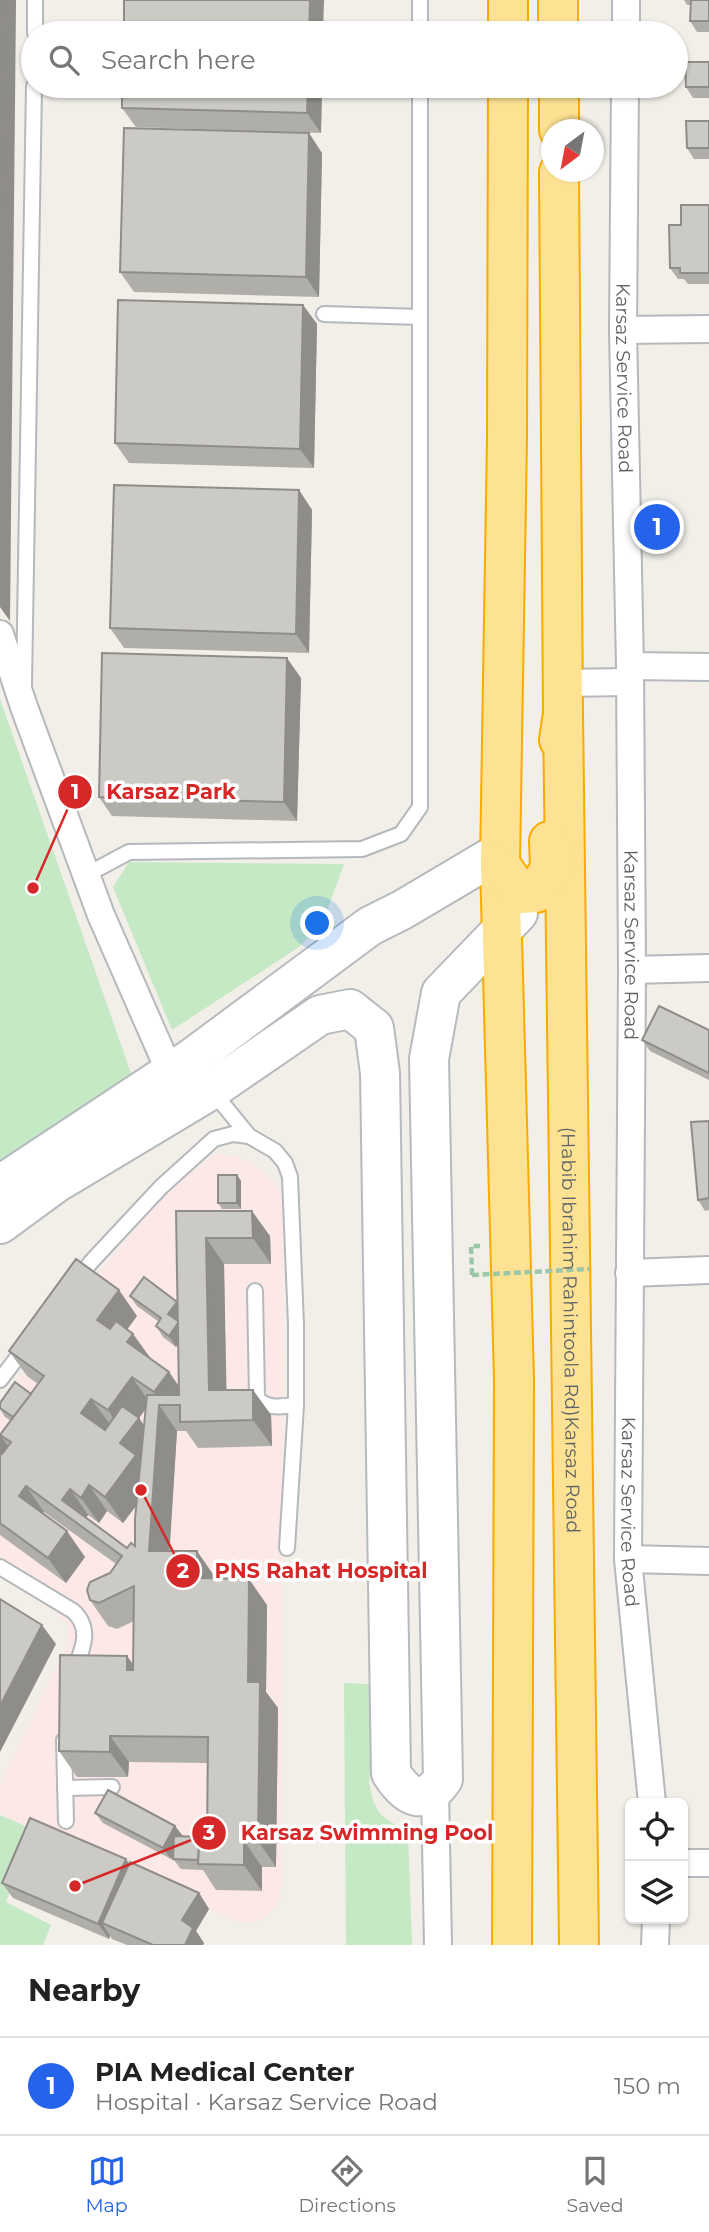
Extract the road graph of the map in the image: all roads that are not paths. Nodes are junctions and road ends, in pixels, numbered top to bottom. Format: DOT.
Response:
graph roads {
  1 [pos="35,0"];
  2 [pos="420,0"];
  3 [pos="508,0"];
  4 [pos="558,0"];
  5 [pos="626,0"];
  6 [pos="35,21"];
  7 [pos="420,21"];
  8 [pos="508,21"];
  9 [pos="558,21"];
  10 [pos="626,21"];
  11 [pos="34,98"];
  12 [pos="420,98"];
  13 [pos="508,98"];
  14 [pos="558,98"];
  15 [pos="625,98"];
  16 [pos="559,119"];
  17 [pos="559,182"];
  18 [pos="324,314"];
  19 [pos="420,317"];
  20 [pos="709,329"];
  21 [pos="623,330"];
  22 [pos="0,634"];
  23 [pos="709,667"];
  24 [pos="629,674"];
  25 [pos="562,698"];
  26 [pos="24,707"];
  27 [pos="500,858"];
  28 [pos="86,875"];
  29 [pos="536,893"];
  30 [pos="502,931"];
  31 [pos="709,968"];
  32 [pos="632,970"];
  33 [pos="195,1078"];
  34 [pos="249,1136"];
  35 [pos="0,1185"];
  36 [pos="0,1224"];
  37 [pos="709,1270"];
  38 [pos="629,1273"];
  39 [pos="255,1291"];
  40 [pos="66,1294"];
  41 [pos="33,1337"];
  42 [pos="0,1380"];
  43 [pos="296,1405"];
  44 [pos="288,1548"];
  45 [pos="628,1559"];
  46 [pos="709,1561"];
  47 [pos="0,1567"];
  48 [pos="69,1683"];
  49 [pos="64,1727"];
  50 [pos="112,1787"];
  51 [pos="65,1788"];
  52 [pos="435,1791"];
  53 [pos="652,1798"];
  54 [pos="66,1821"];
  55 [pos="709,1863"];
  56 [pos="688,1864"];
  57 [pos="656,1924"];
  58 [pos="438,1945"];
  59 [pos="512,1945"];
  60 [pos="579,1945"];
  61 [pos="655,1945"];
  1 -- 6 [label="lane"];
  2 -- 7 [label="lane"];
  3 -- 8 [label="highway"];
  4 -- 9 [label="highway"];
  5 -- 10 [label="street"];
  11 -- 26 [label="lane"];
  12 -- 19 [label="lane"];
  13 -- 27 [label="highway"];
  14 -- 16 [label="highway"];
  15 -- 21 [label="street, Karsaz Service Road"];
  17 -- 25 [label="highway"];
  18 -- 19 [label="lane"];
  19 -- 28 [label="lane"];
  20 -- 21 [label="street"];
  21 -- 24 [label="street, Karsaz Service Road"];
  22 -- 26 [label="street"];
  23 -- 24 [label="street"];
  24 -- 25 [label="street"];
  24 -- 32 [label="street, Karsaz Service Road"];
  25 -- 29 [label="highway"];
  25 -- 60 [label="highway, (Habib Ibrahim Rahintoola Rd)Karsaz Road"];
  26 -- 28 [label="street"];
  27 -- 29 [label="highway"];
  27 -- 30 [label="highway"];
  27 -- 33 [label="street"];
  28 -- 33 [label="street"];
  29 -- 30 [label="street"];
  30 -- 52 [label="street"];
  30 -- 59 [label="highway"];
  31 -- 32 [label="street"];
  32 -- 38 [label="street, Karsaz Service Road"];
  33 -- 34 [label="lane"];
  33 -- 35 [label="street"];
  33 -- 36 [label="street"];
  33 -- 52 [label="street"];
  34 -- 40 [label="lane"];
  34 -- 43 [label="lane"];
  37 -- 38 [label="street"];
  38 -- 45 [label="street, Karsaz Service Road"];
  39 -- 43 [label="lane"];
  41 -- 42 [label="lane"];
  43 -- 44 [label="lane"];
  45 -- 46 [label="street"];
  45 -- 53 [label="street, Karsaz Service Road"];
  47 -- 48 [label="lane"];
  49 -- 51 [label="lane"];
  50 -- 51 [label="lane"];
  51 -- 54 [label="lane"];
  52 -- 58 [label="street"];
  55 -- 56 [label="street"];
  57 -- 61 [label="street"];
}
